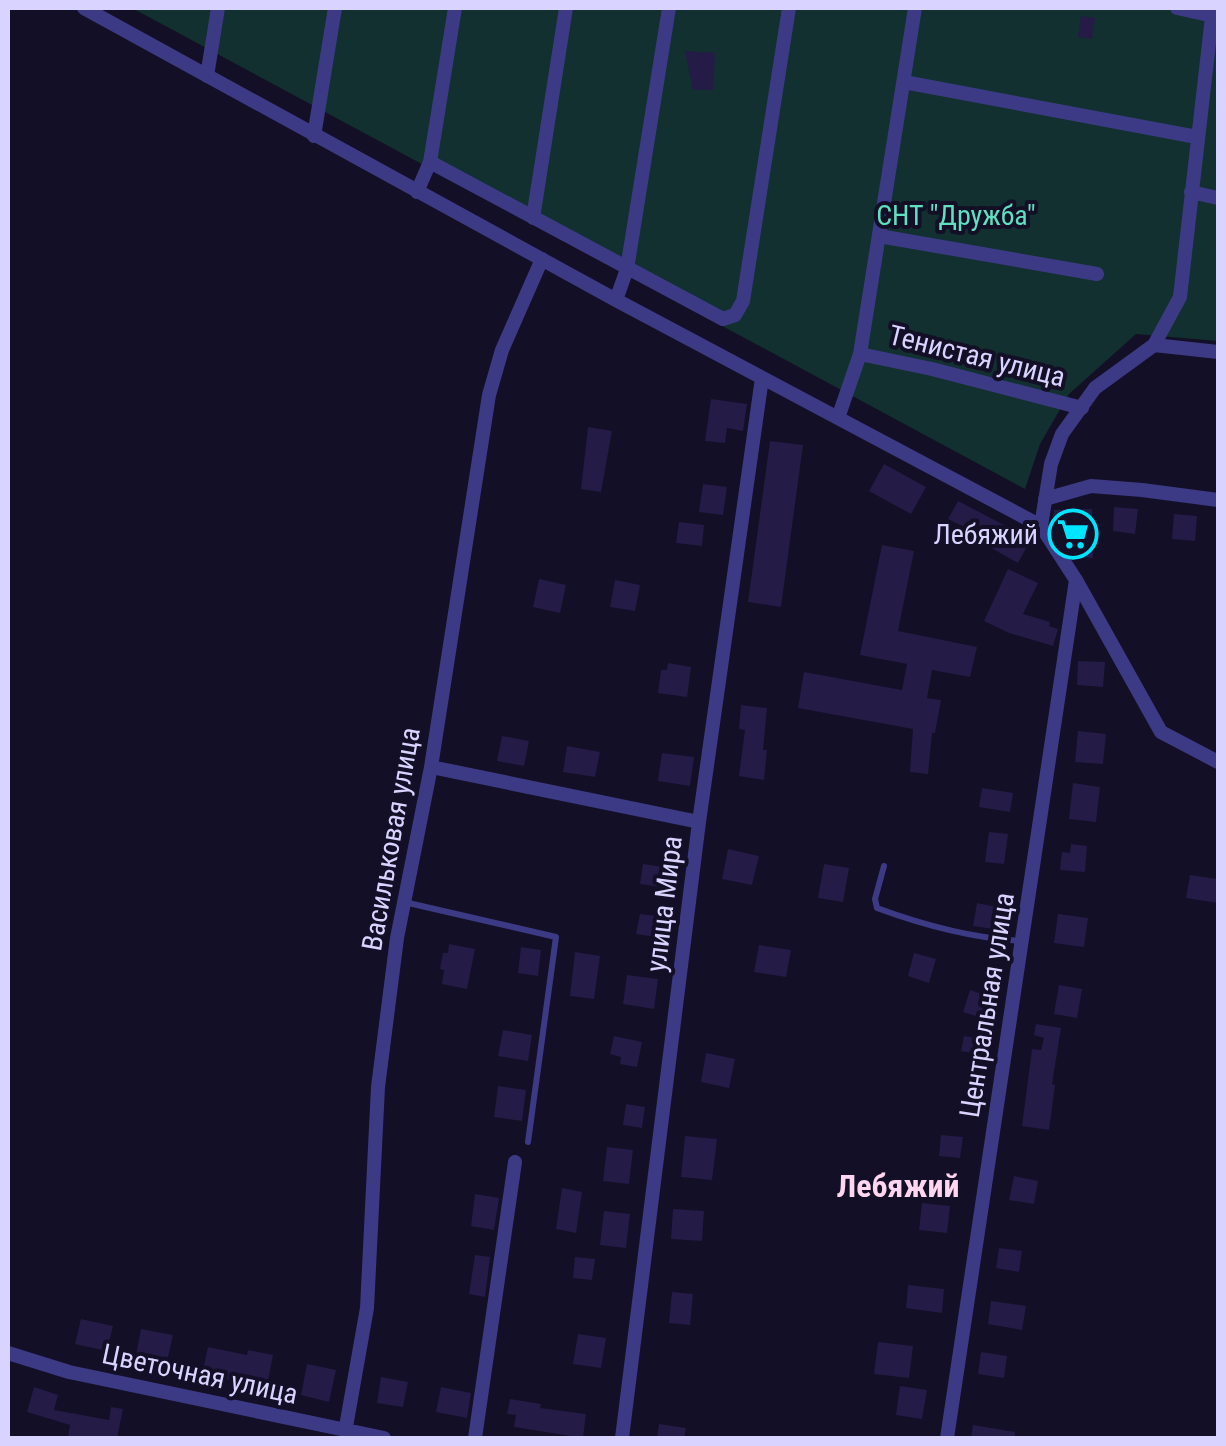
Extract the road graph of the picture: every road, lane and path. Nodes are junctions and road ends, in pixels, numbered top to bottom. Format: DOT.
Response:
graph roads {
  1 [pos="84,8"];
  2 [pos="218,8"];
  3 [pos="334,8"];
  4 [pos="455,8"];
  5 [pos="566,8"];
  6 [pos="669,8"];
  7 [pos="789,8"];
  8 [pos="915,8"];
  9 [pos="1177,8"];
  10 [pos="1214,13"];
  11 [pos="207,76"];
  12 [pos="904,82"];
  13 [pos="1211,86"];
  14 [pos="314,136"];
  15 [pos="1196,137"];
  16 [pos="430,162"];
  17 [pos="417,192"];
  18 [pos="1191,192"];
  19 [pos="1218,198"];
  20 [pos="533,218"];
  21 [pos="879,236"];
  22 [pos="542,259"];
  23 [pos="627,269"];
  24 [pos="1096,274"];
  25 [pos="616,300"];
  26 [pos="1154,345"];
  27 [pos="1218,352"];
  28 [pos="860,354"];
  29 [pos="762,378"];
  30 [pos="1082,408"];
  31 [pos="838,418"];
  32 [pos="1045,499"];
  33 [pos="1218,500"];
  34 [pos="1041,526"];
  35 [pos="1076,580"];
  36 [pos="1218,762"];
  37 [pos="432,767"];
  38 [pos="700,822"];
  39 [pos="884,866"];
  40 [pos="404,902"];
  41 [pos="1022,941"];
  42 [pos="528,1142"];
  43 [pos="515,1162"];
  44 [pos="8,1353"];
  45 [pos="345,1434"];
  46 [pos="384,1438"];
  47 [pos="475,1438"];
  48 [pos="622,1438"];
  49 [pos="947,1438"];
  1 -- 11 [label="street"];
  2 -- 11 [label="street"];
  3 -- 14 [label="street"];
  4 -- 16 [label="street"];
  5 -- 20 [label="street"];
  6 -- 23 [label="street"];
  7 -- 23 [label="street"];
  8 -- 12 [label="street"];
  9 -- 10 [label="street"];
  10 -- 13 [label="street"];
  11 -- 14 [label="street"];
  12 -- 15 [label="street"];
  12 -- 21 [label="street"];
  13 -- 15 [label="street"];
  14 -- 17 [label="street"];
  15 -- 18 [label="street"];
  16 -- 17 [label="street"];
  16 -- 20 [label="street"];
  17 -- 22 [label="street"];
  18 -- 19 [label="street"];
  18 -- 26 [label="street"];
  20 -- 23 [label="street"];
  21 -- 24 [label="street"];
  21 -- 28 [label="street"];
  22 -- 25 [label="street"];
  22 -- 37 [label="street, Васильковая улица"];
  23 -- 25 [label="street"];
  25 -- 29 [label="street"];
  26 -- 27 [label="street"];
  26 -- 30 [label="street"];
  28 -- 30 [label="street, Тенистая улица"];
  28 -- 31 [label="street"];
  29 -- 31 [label="street"];
  29 -- 38 [label="street, улица Мира"];
  30 -- 32 [label="street"];
  31 -- 34 [label="street"];
  32 -- 33 [label="street"];
  32 -- 34 [label="street"];
  34 -- 35 [label="street"];
  35 -- 36 [label="street"];
  35 -- 41 [label="street, Центральная улица"];
  37 -- 38 [label="street"];
  37 -- 40 [label="street, Васильковая улица"];
  38 -- 48 [label="street, улица Мира"];
  39 -- 41 [label="lane"];
  40 -- 42 [label="lane"];
  40 -- 45 [label="street, Васильковая улица"];
  41 -- 49 [label="street, Центральная улица"];
  43 -- 47 [label="street"];
  44 -- 45 [label="street, Цветочная улица"];
  45 -- 46 [label="street, Цветочная улица"];
}
